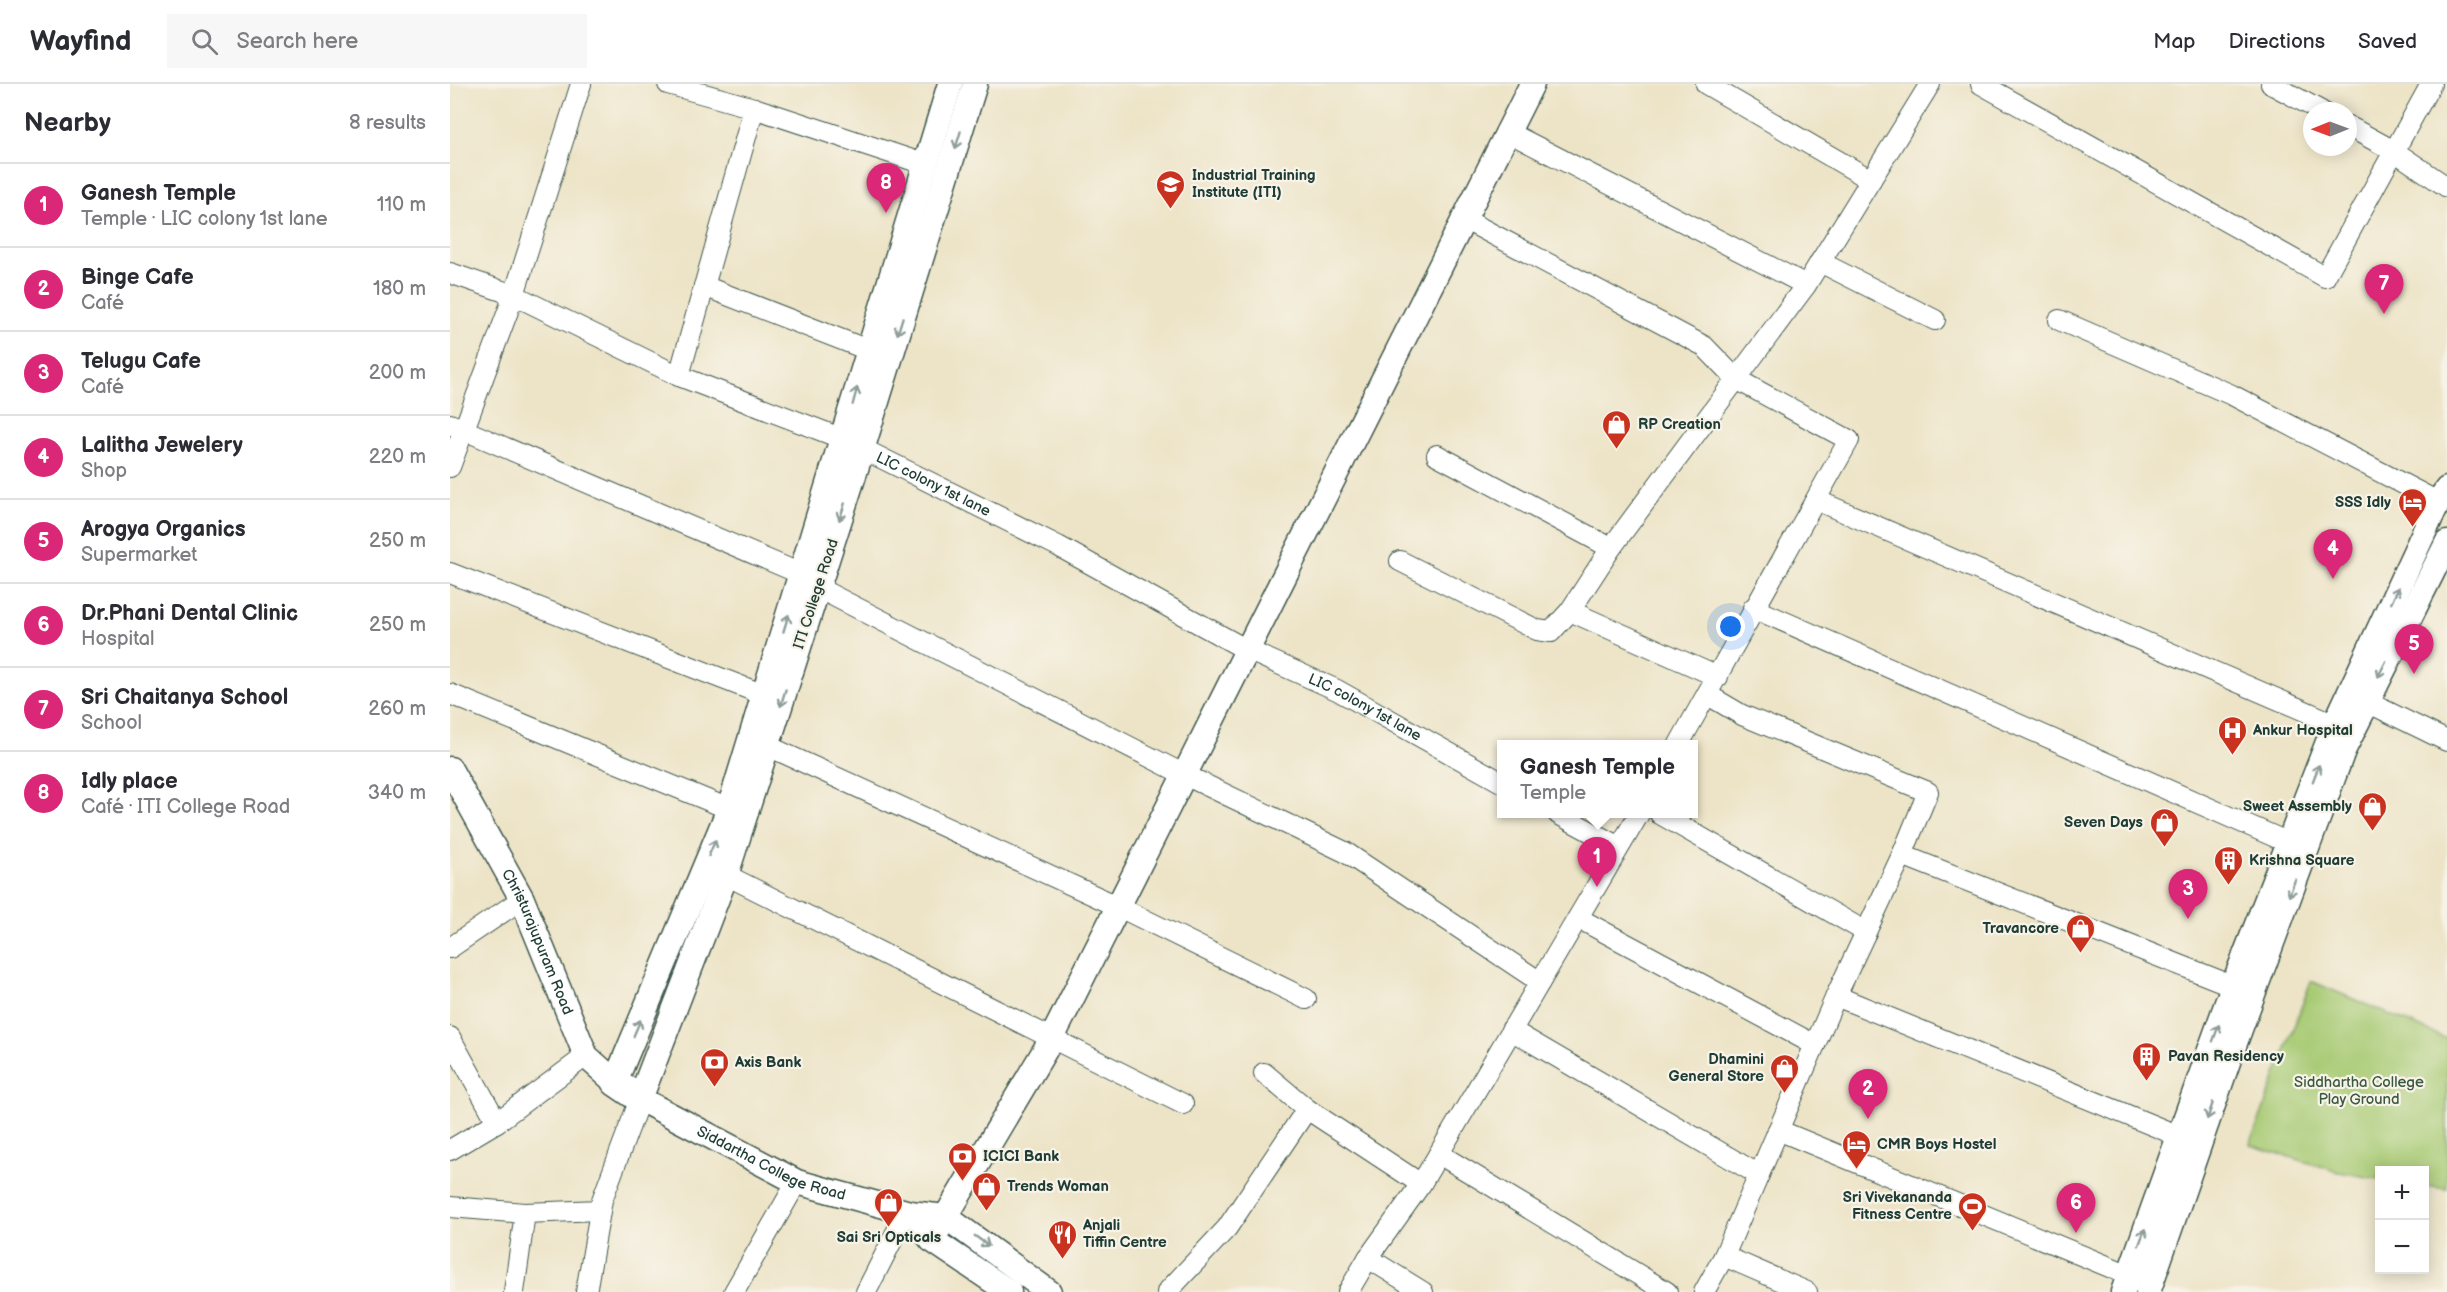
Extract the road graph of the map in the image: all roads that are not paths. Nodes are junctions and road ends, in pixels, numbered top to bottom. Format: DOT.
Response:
graph roads {
  1 [pos="581,84"];
  2 [pos="668,84"];
  3 [pos="950,84"];
  4 [pos="975,84"];
  5 [pos="1532,84"];
  6 [pos="1706,84"];
  7 [pos="1930,84"];
  8 [pos="1981,84"];
  9 [pos="2271,84"];
  10 [pos="2431,84"];
  11 [pos="2304,102"];
  12 [pos="754,108"];
  13 [pos="1506,131"];
  14 [pos="2357,131"];
  15 [pos="2394,151"];
  16 [pos="924,164"];
  17 [pos="1871,180"];
  18 [pos="2447,187"];
  19 [pos="1462,218"];
  20 [pos="1820,262"];
  21 [pos="450,273"];
  22 [pos="1806,285"];
  23 [pos="704,286"];
  24 [pos="514,295"];
  25 [pos="1935,320"];
  26 [pos="2059,320"];
  27 [pos="868,350"];
  28 [pos="679,376"];
  29 [pos="1736,379"];
  30 [pos="457,426"];
  31 [pos="853,445"];
  32 [pos="1437,455"];
  33 [pos="450,467"];
  34 [pos="2443,496"];
  35 [pos="1816,500"];
  36 [pos="2447,543"];
  37 [pos="1611,548"];
  38 [pos="1400,561"];
  39 [pos="450,573"];
  40 [pos="809,581"];
  41 [pos="1753,608"];
  42 [pos="1570,611"];
  43 [pos="1245,649"];
  44 [pos="1718,677"];
  45 [pos="450,694"];
  46 [pos="764,694"];
  47 [pos="1708,695"];
  48 [pos="2358,697"];
  49 [pos="2336,723"];
  50 [pos="1681,740"];
  51 [pos="2447,741"];
  52 [pos="768,746"];
  53 [pos="450,770"];
  54 [pos="1183,774"];
  55 [pos="1497,780"];
  56 [pos="729,809"];
  57 [pos="1567,818"];
  58 [pos="1636,818"];
  59 [pos="1669,818"];
  60 [pos="2289,843"];
  61 [pos="1619,847"];
  62 [pos="1902,855"];
  63 [pos="726,875"];
  64 [pos="522,899"];
  65 [pos="1117,906"];
  66 [pos="1578,918"];
  67 [pos="1866,932"];
  68 [pos="450,948"];
  69 [pos="1540,982"];
  70 [pos="2233,986"];
  71 [pos="1836,996"];
  72 [pos="1306,999"];
  73 [pos="1511,1030"];
  74 [pos="450,1037"];
  75 [pos="1051,1040"];
  76 [pos="1815,1045"];
  77 [pos="586,1056"];
  78 [pos="1264,1073"];
  79 [pos="615,1082"];
  80 [pos="640,1099"];
  81 [pos="1183,1104"];
  82 [pos="1307,1108"];
  83 [pos="497,1122"];
  84 [pos="1778,1130"];
  85 [pos="2188,1140"];
  86 [pos="450,1150"];
  87 [pos="1439,1154"];
  88 [pos="1759,1175"];
  89 [pos="797,1182"];
  90 [pos="1421,1184"];
  91 [pos="450,1207"];
  92 [pos="600,1210"];
  93 [pos="909,1212"];
  94 [pos="525,1213"];
  95 [pos="946,1217"];
  96 [pos="932,1240"];
  97 [pos="1724,1256"];
  98 [pos="1368,1258"];
  99 [pos="2126,1284"];
  100 [pos="514,1292"];
  101 [pos="586,1292"];
  102 [pos="734,1292"];
  103 [pos="866,1292"];
  104 [pos="1009,1292"];
  105 [pos="1049,1292"];
  106 [pos="1167,1292"];
  107 [pos="1348,1292"];
  108 [pos="1423,1292"];
  109 [pos="1667,1292"];
  110 [pos="1704,1292"];
  111 [pos="1807,1292"];
  112 [pos="2148,1292"];
  1 -- 24 [label="street"];
  2 -- 12 [label="street"];
  3 -- 16 [label="street, ITI College Road"];
  4 -- 31 [label="street, ITI College Road, one-way"];
  5 -- 13 [label="street"];
  6 -- 17 [label="street"];
  7 -- 17 [label="street"];
  8 -- 15 [label="street"];
  9 -- 11 [label="street"];
  10 -- 15 [label="street"];
  12 -- 16 [label="street"];
  12 -- 23 [label="street"];
  13 -- 19 [label="street"];
  13 -- 22 [label="street"];
  14 -- 15 [label="street"];
  15 -- 18 [label="street"];
  16 -- 27 [label="street, ITI College Road"];
  17 -- 20 [label="street"];
  19 -- 29 [label="street"];
  19 -- 43 [label="street"];
  20 -- 22 [label="street"];
  20 -- 25 [label="street"];
  21 -- 24 [label="street, LIC colony 1st lane"];
  22 -- 29 [label="street"];
  23 -- 27 [label="street"];
  23 -- 28 [label="street"];
  24 -- 28 [label="street, LIC colony 1st lane"];
  24 -- 30 [label="street"];
  26 -- 34 [label="street"];
  31 -- 27 [label="street, ITI College Road, one-way"];
  28 -- 31 [label="street, LIC colony 1st lane"];
  29 -- 35 [label="street"];
  29 -- 37 [label="street"];
  30 -- 33 [label="street"];
  30 -- 40 [label="street"];
  31 -- 40 [label="street, ITI College Road"];
  31 -- 43 [label="street, LIC colony 1st lane"];
  32 -- 37 [label="street"];
  48 -- 34 [label="street, one-way"];
  35 -- 41 [label="street"];
  35 -- 49 [label="street"];
  36 -- 48 [label="street, one-way"];
  37 -- 42 [label="street"];
  38 -- 42 [label="street"];
  39 -- 46 [label="street"];
  46 -- 40 [label="street, ITI College Road, one-way"];
  40 -- 52 [label="street, ITI College Road, one-way"];
  40 -- 54 [label="street"];
  41 -- 44 [label="street"];
  41 -- 60 [label="street"];
  42 -- 44 [label="street"];
  43 -- 54 [label="street"];
  43 -- 55 [label="street, LIC colony 1st lane"];
  44 -- 47 [label="street"];
  45 -- 56 [label="street"];
  46 -- 56 [label="street, ITI College Road"];
  47 -- 50 [label="street"];
  47 -- 62 [label="street"];
  48 -- 49 [label="street"];
  48 -- 51 [label="street"];
  48 -- 85 [label="street, one-way"];
  60 -- 49 [label="street, one-way"];
  52 -- 63 [label="street, ITI College Road"];
  52 -- 65 [label="street"];
  53 -- 64 [label="street, Christurajupuram Road"];
  54 -- 65 [label="street"];
  54 -- 69 [label="street"];
  79 -- 56 [label="street, ITI College Road, one-way"];
  57 -- 61 [label="street"];
  58 -- 61 [label="street"];
  59 -- 67 [label="street"];
  60 -- 70 [label="street"];
  61 -- 66 [label="street"];
  62 -- 67 [label="street"];
  62 -- 70 [label="street"];
  63 -- 75 [label="street"];
  63 -- 80 [label="street, ITI College Road"];
  64 -- 68 [label="street"];
  64 -- 77 [label="street, Christurajupuram Road"];
  65 -- 72 [label="street"];
  65 -- 75 [label="street"];
  66 -- 69 [label="street"];
  66 -- 76 [label="street"];
  67 -- 71 [label="street"];
  69 -- 73 [label="street"];
  85 -- 70 [label="street, one-way"];
  71 -- 76 [label="street"];
  71 -- 85 [label="street"];
  73 -- 87 [label="street"];
  73 -- 88 [label="street"];
  74 -- 83 [label="street"];
  75 -- 81 [label="street"];
  75 -- 95 [label="street"];
  76 -- 84 [label="street"];
  77 -- 79 [label="street, Christurajupuram Road"];
  77 -- 83 [label="street"];
  78 -- 82 [label="street"];
  79 -- 80 [label="main road, Christurajupuram Road"];
  80 -- 89 [label="street, Siddartha College Road"];
  80 -- 92 [label="street"];
  82 -- 90 [label="street"];
  82 -- 106 [label="street"];
  83 -- 86 [label="street"];
  84 -- 88 [label="street"];
  84 -- 99 [label="street"];
  99 -- 85 [label="street, one-way"];
  85 -- 112 [label="street"];
  87 -- 90 [label="street"];
  87 -- 109 [label="street"];
  88 -- 97 [label="street"];
  89 -- 93 [label="street, Siddartha College Road"];
  89 -- 102 [label="street"];
  90 -- 98 [label="street"];
  91 -- 94 [label="street"];
  92 -- 94 [label="street"];
  92 -- 101 [label="street"];
  93 -- 95 [label="street, Siddartha College Road"];
  93 -- 96 [label="street"];
  93 -- 103 [label="street"];
  94 -- 100 [label="street"];
  95 -- 96 [label="street"];
  95 -- 105 [label="street, Siddartha College Road, one-way"];
  96 -- 104 [label="street"];
  97 -- 110 [label="street"];
  97 -- 111 [label="street"];
  98 -- 107 [label="street"];
  98 -- 108 [label="street"];
}
